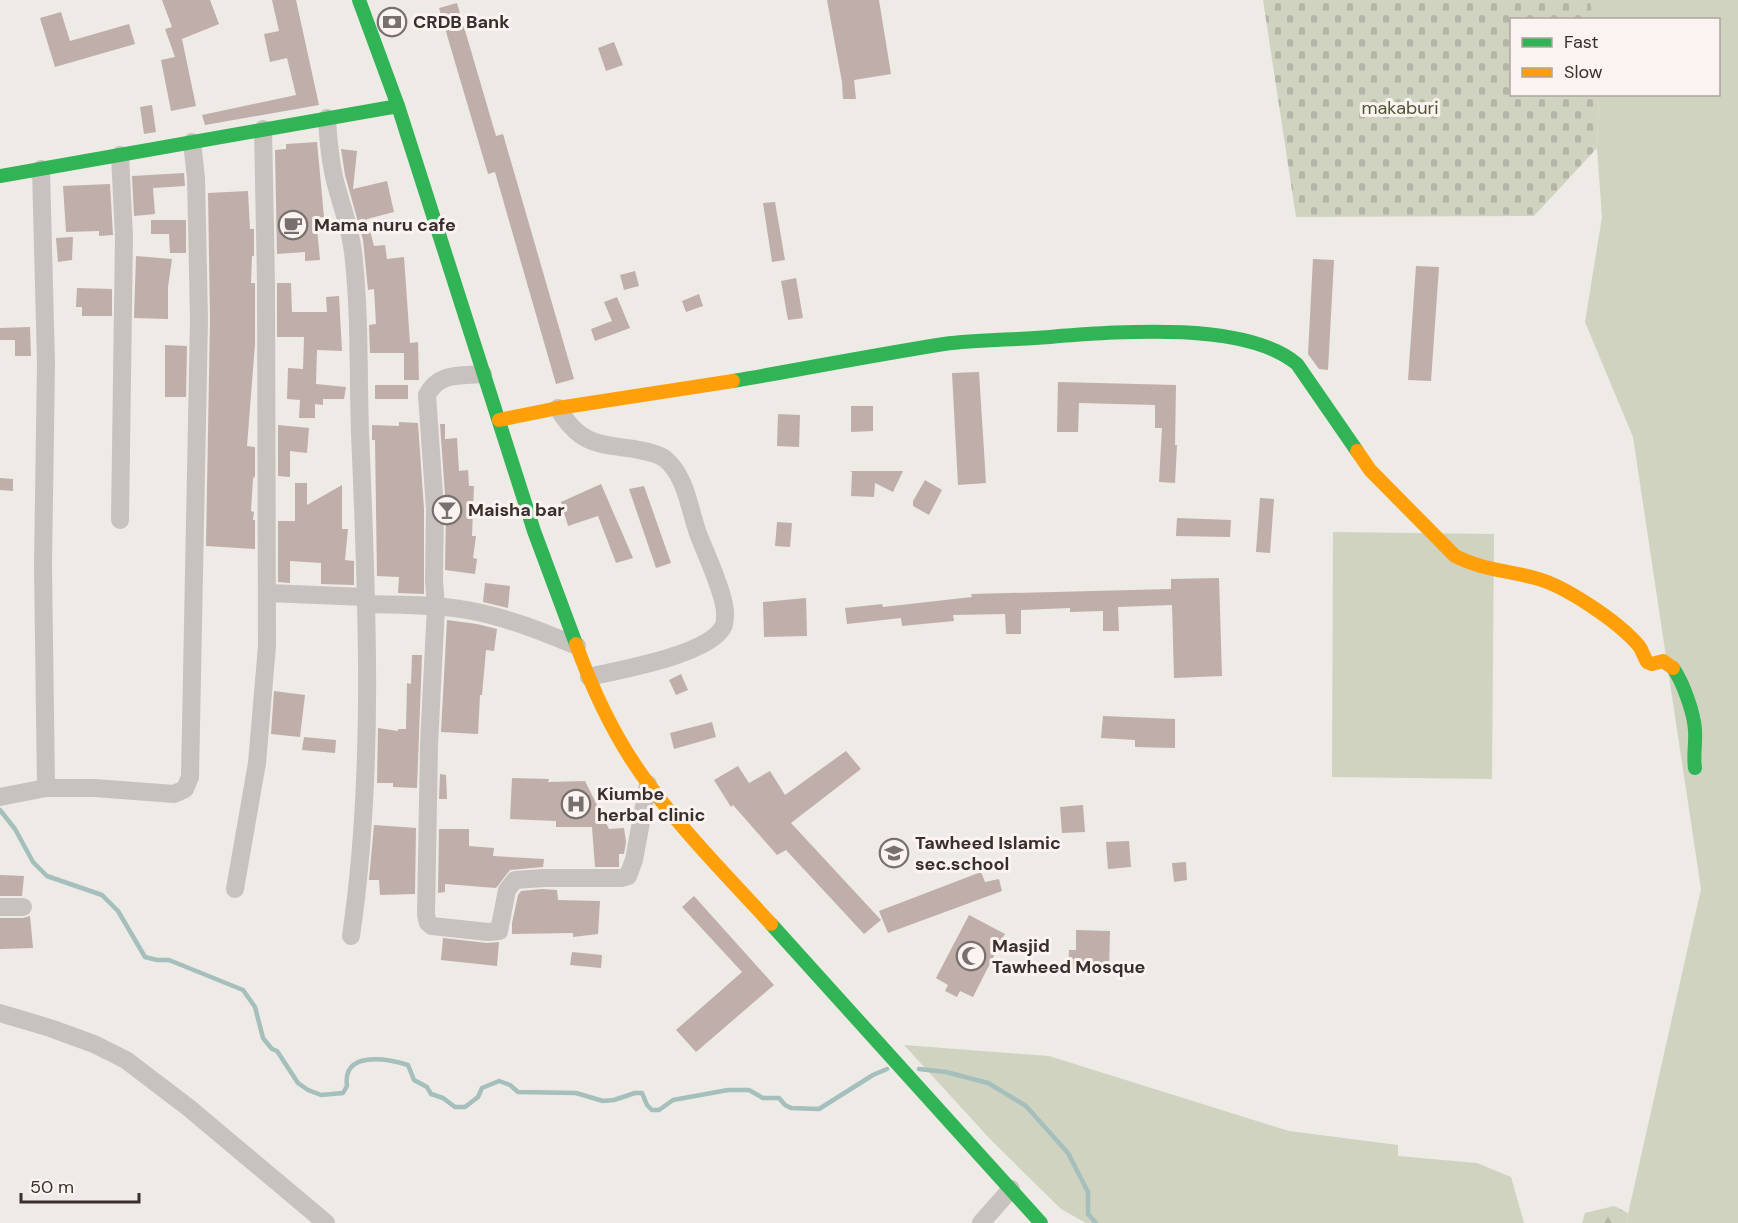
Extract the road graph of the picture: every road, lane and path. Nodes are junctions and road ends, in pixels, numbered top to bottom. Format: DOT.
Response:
graph roads {
  1 [pos="359,0"];
  2 [pos="398,106"];
  3 [pos="327,118"];
  4 [pos="263,129"];
  5 [pos="192,142"];
  6 [pos="120,155"];
  7 [pos="41,169"];
  8 [pos="0,176"];
  9 [pos="483,374"];
  10 [pos="558,408"];
  11 [pos="499,420"];
  12 [pos="120,520"];
  13 [pos="268,593"];
  14 [pos="365,600"];
  15 [pos="436,606"];
  16 [pos="577,646"];
  17 [pos="589,676"];
  18 [pos="1695,768"];
  19 [pos="648,784"];
  20 [pos="46,788"];
  21 [pos="9,795"];
  22 [pos="235,890"];
  23 [pos="0,907"];
  24 [pos="23,907"];
  25 [pos="351,936"];
  26 [pos="0,1013"];
  27 [pos="1011,1189"];
  28 [pos="326,1223"];
  29 [pos="981,1223"];
  30 [pos="1041,1223"];
  1 -- 2 [label="main road"];
  2 -- 3 [label="main road"];
  2 -- 9 [label="main road"];
  3 -- 4 [label="main road"];
  3 -- 14 [label="street"];
  4 -- 5 [label="main road"];
  4 -- 13 [label="street"];
  5 -- 6 [label="main road"];
  5 -- 20 [label="street"];
  6 -- 7 [label="main road"];
  6 -- 12 [label="street"];
  7 -- 8 [label="main road"];
  7 -- 20 [label="street"];
  9 -- 11 [label="main road"];
  9 -- 15 [label="street"];
  10 -- 11 [label="main road"];
  10 -- 17 [label="street"];
  10 -- 18 [label="main road"];
  11 -- 16 [label="main road"];
  13 -- 14 [label="street"];
  13 -- 22 [label="street"];
  14 -- 15 [label="street"];
  14 -- 25 [label="street"];
  15 -- 16 [label="street"];
  15 -- 19 [label="street"];
  16 -- 17 [label="main road"];
  17 -- 19 [label="main road"];
  19 -- 27 [label="main road"];
  20 -- 21 [label="street"];
  23 -- 24 [label="street"];
  26 -- 28 [label="street"];
  27 -- 29 [label="street"];
  27 -- 30 [label="main road"];
}
